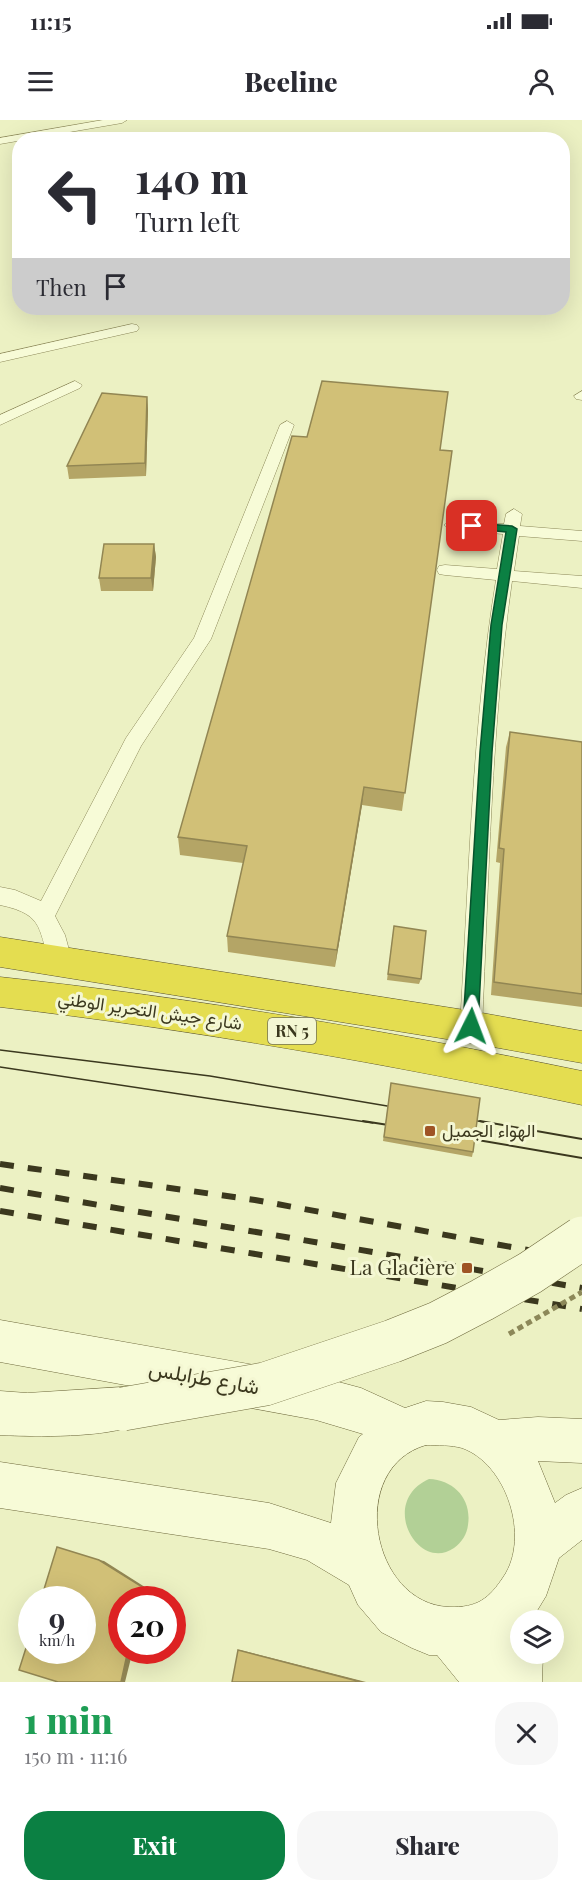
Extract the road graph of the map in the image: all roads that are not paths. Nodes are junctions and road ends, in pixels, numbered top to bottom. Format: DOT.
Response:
graph roads {
  1 [pos="122,120"];
  2 [pos="52,132"];
  3 [pos="132,328"];
  4 [pos="0,358"];
  5 [pos="75,385"];
  6 [pos="0,421"];
  7 [pos="287,425"];
  8 [pos="513,521"];
  9 [pos="452,525"];
  10 [pos="582,536"];
  11 [pos="445,570"];
  12 [pos="504,575"];
  13 [pos="582,582"];
  14 [pos="0,896"];
  15 [pos="45,915"];
  16 [pos="0,952"];
  17 [pos="61,961"];
  18 [pos="0,992"];
  19 [pos="471,1026"];
  20 [pos="582,1047"];
  21 [pos="582,1088"];
  22 [pos="582,1238"];
  23 [pos="0,1341"];
  24 [pos="0,1413"];
  25 [pos="404,1430"];
  26 [pos="582,1441"];
  27 [pos="493,1443"];
  28 [pos="0,1485"];
  29 [pos="582,1511"];
  30 [pos="537,1546"];
  31 [pos="362,1567"];
  32 [pos="523,1610"];
  33 [pos="510,1617"];
  34 [pos="451,1635"];
  35 [pos="518,1664"];
  36 [pos="490,1682"];
  37 [pos="517,1682"];
  1 -- 2 [label="lane"];
  3 -- 4 [label="lane"];
  5 -- 6 [label="lane"];
  7 -- 15 [label="lane"];
  8 -- 9 [label="lane"];
  8 -- 10 [label="lane"];
  8 -- 12 [label="lane"];
  11 -- 12 [label="lane"];
  12 -- 13 [label="lane"];
  12 -- 19 [label="lane"];
  14 -- 15 [label="lane"];
  15 -- 17 [label="lane"];
  16 -- 17 [label="highway, شارع جيش التحرير الوطني / RN 5"];
  17 -- 19 [label="highway, شارع جيش التحرير الوطني / RN 5"];
  18 -- 21 [label="highway, شارع جيش التحرير الوطني / RN 5"];
  19 -- 20 [label="highway, شارع جيش التحرير الوطني / RN 5"];
  22 -- 24 [label="main road, bridge"];
  23 -- 25 [label="main road, شارع طرابلس"];
  25 -- 27 [label="main road"];
  25 -- 31 [label="main road"];
  26 -- 27 [label="main road"];
  27 -- 30 [label="main road"];
  28 -- 31 [label="main road"];
  29 -- 30 [label="main road"];
  30 -- 32 [label="main road"];
  31 -- 34 [label="main road"];
  33 -- 34 [label="main road"];
  34 -- 36 [label="main road"];
  35 -- 37 [label="main road"];
}
